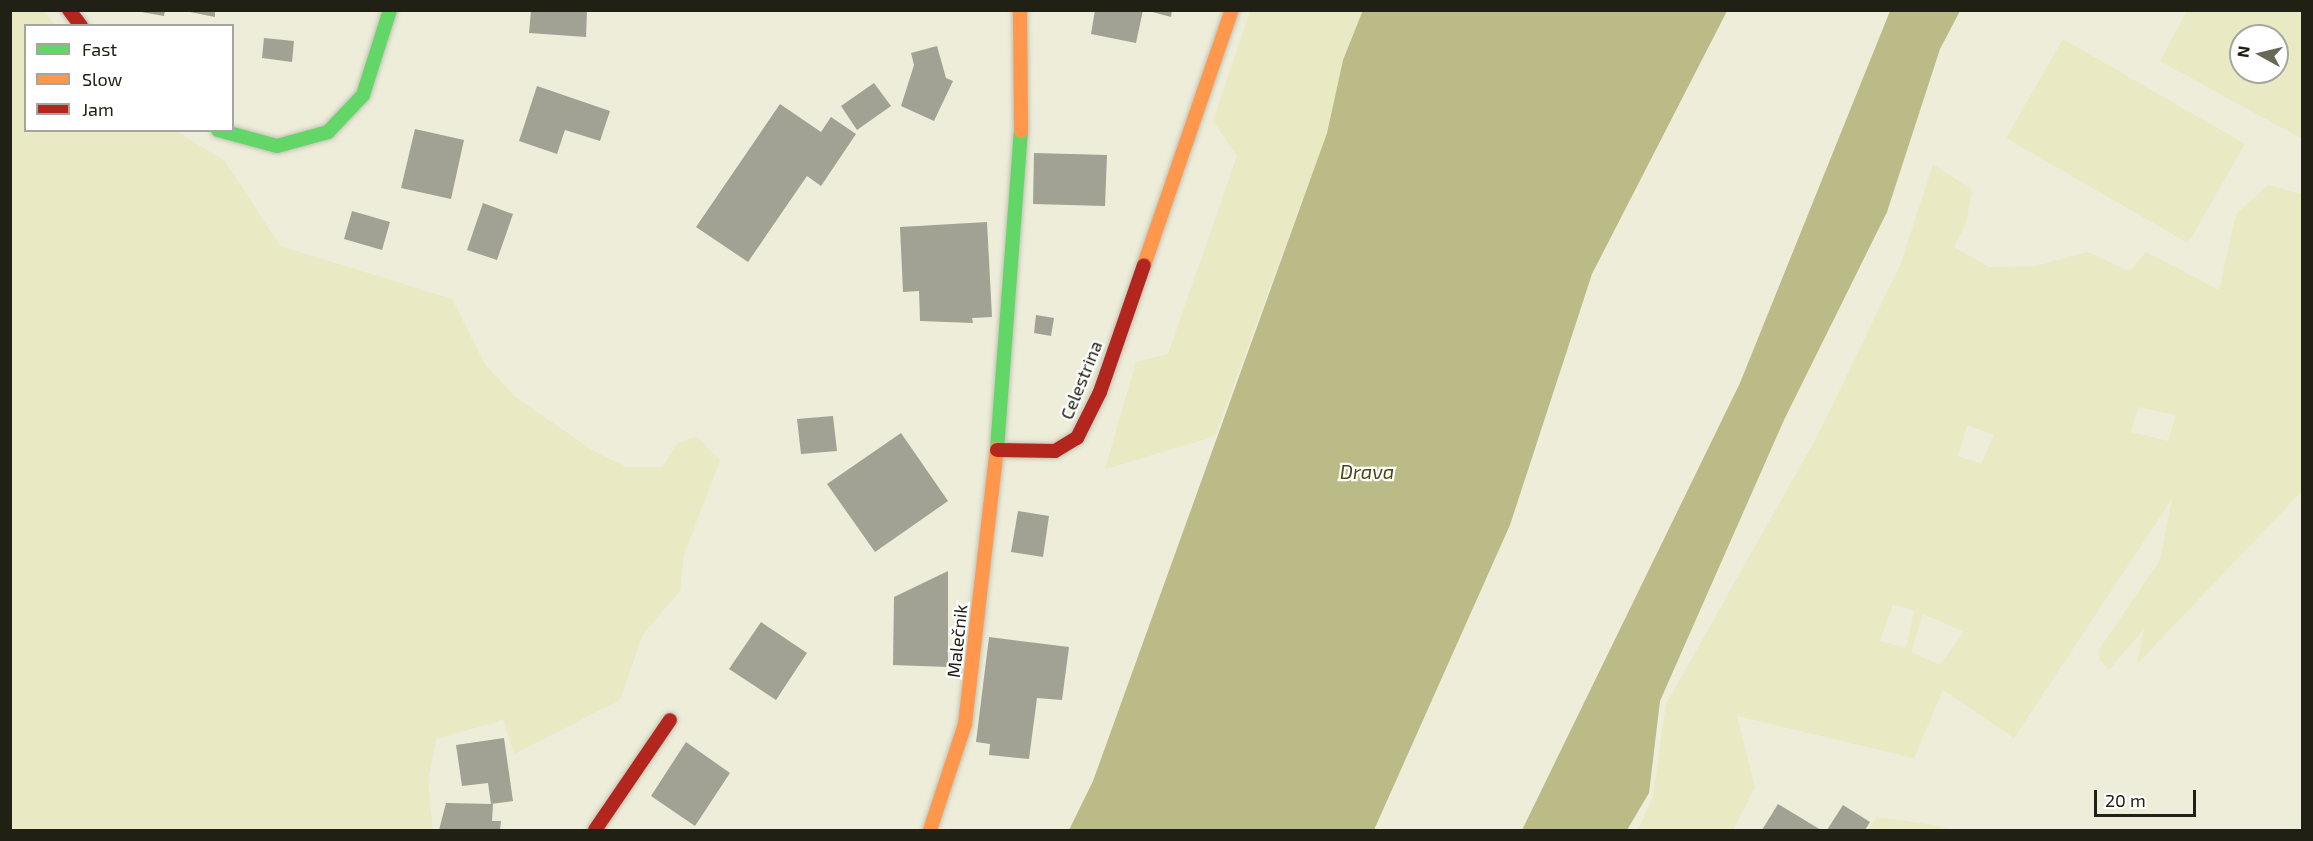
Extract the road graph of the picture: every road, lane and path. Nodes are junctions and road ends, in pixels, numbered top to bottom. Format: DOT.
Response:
graph roads {
  1 [pos="69,10"];
  2 [pos="390,10"];
  3 [pos="1020,10"];
  4 [pos="1232,10"];
  5 [pos="80,24"];
  6 [pos="225,132"];
  7 [pos="997,450"];
  8 [pos="670,720"];
  9 [pos="595,831"];
  10 [pos="930,831"];
  1 -- 5 [label="street"];
  2 -- 6 [label="street"];
  3 -- 7 [label="street"];
  4 -- 7 [label="street, Celestrina"];
  7 -- 10 [label="street, Malečnik"];
  8 -- 9 [label="street"];
}
